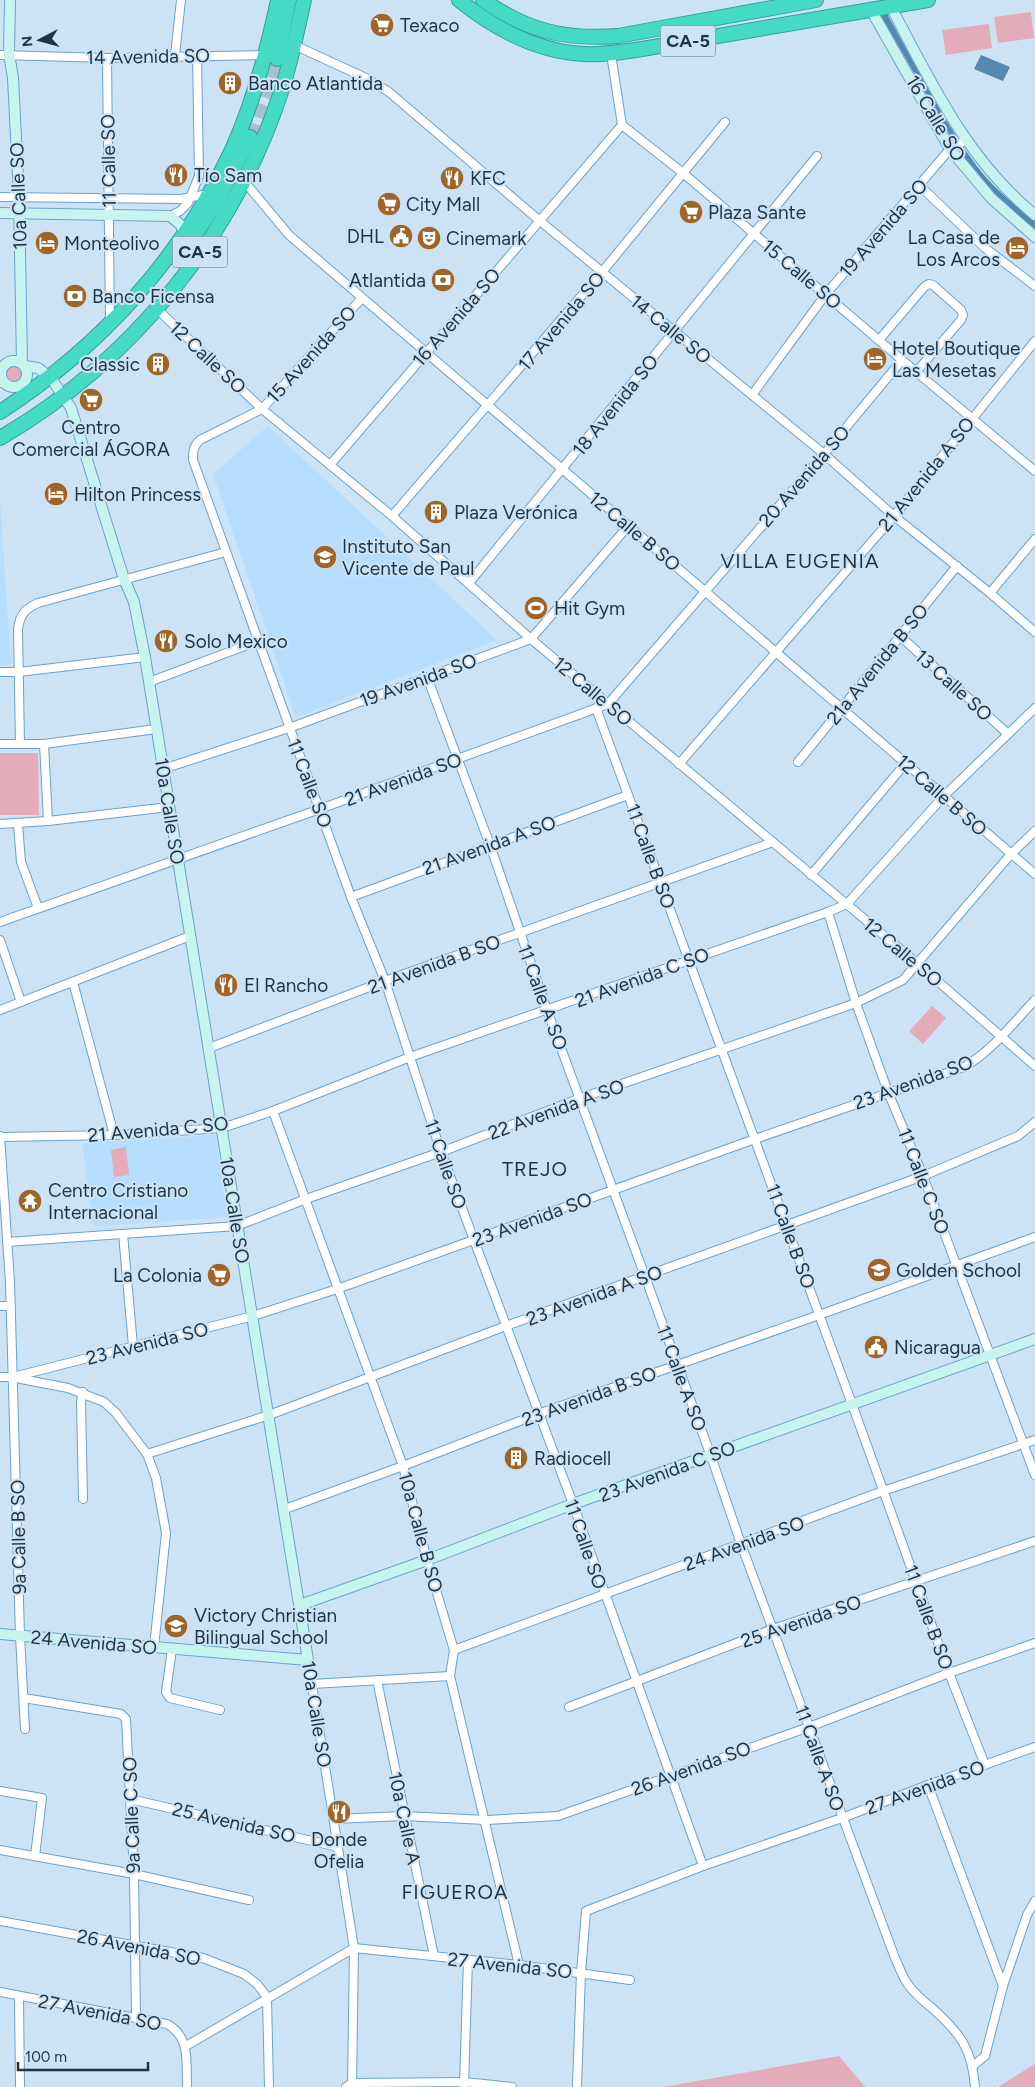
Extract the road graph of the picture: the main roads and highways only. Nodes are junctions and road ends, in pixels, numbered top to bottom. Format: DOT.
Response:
graph roads {
  1 [pos="278,0"];
  2 [pos="289,0"];
  3 [pos="304,0"];
  4 [pos="458,0"];
  5 [pos="816,0"];
  6 [pos="856,0"];
  7 [pos="928,0"];
  8 [pos="486,2"];
  9 [pos="873,5"];
  10 [pos="819,19"];
  11 [pos="272,57"];
  12 [pos="250,137"];
  13 [pos="138,294"];
  14 [pos="0,412"];
  15 [pos="0,438"];
  1 -- 11 [label="highway, CA-5"];
  2 -- 11 [label="highway"];
  3 -- 15 [label="highway, CA-5"];
  4 -- 10 [label="highway, CA-5"];
  5 -- 8 [label="highway, CA-5"];
  6 -- 10 [label="highway"];
  7 -- 9 [label="highway, CA-5"];
  9 -- 10 [label="highway, CA-5"];
  11 -- 13 [label="highway, CA-5"];
  12 -- 13 [label="highway"];
  13 -- 14 [label="highway, CA-5"];
}
